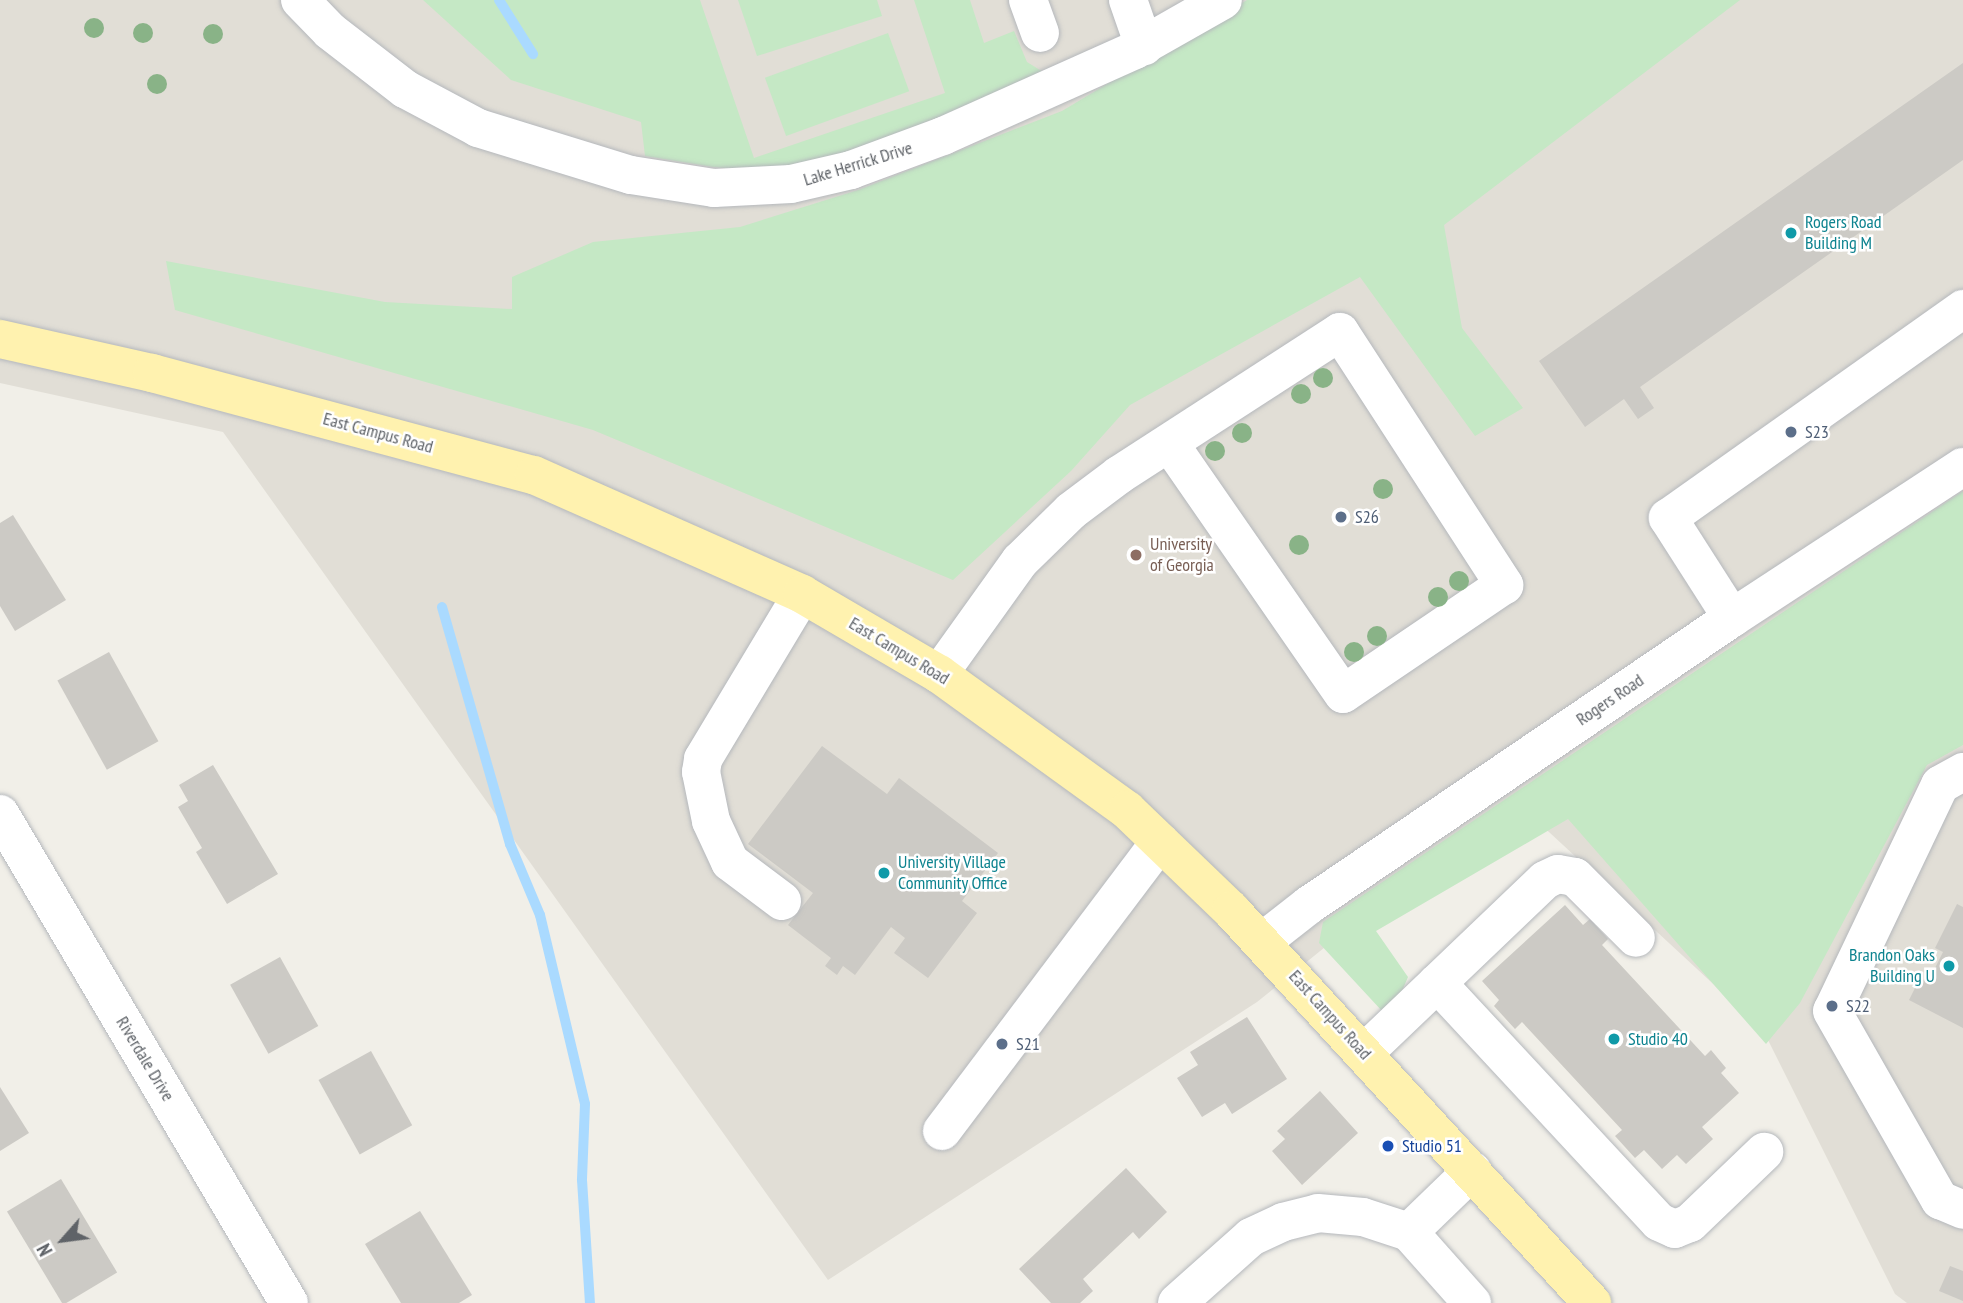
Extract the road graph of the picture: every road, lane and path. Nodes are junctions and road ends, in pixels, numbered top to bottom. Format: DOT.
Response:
graph roads {
  1 [pos="300,0"];
  2 [pos="1128,0"];
  3 [pos="1223,0"];
  4 [pos="1144,46"];
  5 [pos="1963,309"];
  6 [pos="0,339"];
  7 [pos="1169,443"];
  8 [pos="1963,467"];
  9 [pos="802,594"];
  10 [pos="1731,618"];
  11 [pos="939,674"];
  12 [pos="1963,772"];
  13 [pos="0,814"];
  14 [pos="1160,842"];
  15 [pos="782,901"];
  16 [pos="1636,938"];
  17 [pos="1263,941"];
  18 [pos="1437,983"];
  19 [pos="1364,1053"];
  20 [pos="942,1131"];
  21 [pos="1765,1152"];
  22 [pos="1472,1171"];
  23 [pos="1963,1210"];
  24 [pos="1409,1232"];
  25 [pos="289,1303"];
  26 [pos="1177,1303"];
  27 [pos="1472,1303"];
  28 [pos="1592,1303"];
  1 -- 4 [label="street, Lake Herrick Drive"];
  2 -- 4 [label="street"];
  3 -- 4 [label="street, Lake Herrick Drive"];
  5 -- 10 [label="street"];
  6 -- 9 [label="main road, East Campus Road"];
  7 -- 7 [label="street"];
  7 -- 11 [label="street"];
  8 -- 10 [label="street, Rogers Road"];
  9 -- 11 [label="main road, East Campus Road"];
  9 -- 15 [label="street"];
  10 -- 17 [label="street, Rogers Road"];
  11 -- 14 [label="main road, East Campus Road"];
  12 -- 23 [label="street"];
  13 -- 25 [label="street, Riverdale Drive"];
  14 -- 17 [label="main road, East Campus Road"];
  14 -- 20 [label="street"];
  16 -- 18 [label="street"];
  17 -- 19 [label="main road, East Campus Road"];
  18 -- 19 [label="street"];
  18 -- 21 [label="street"];
  19 -- 22 [label="main road, East Campus Road"];
  22 -- 24 [label="street"];
  22 -- 28 [label="main road, East Campus Road"];
  24 -- 26 [label="street"];
  24 -- 27 [label="street"];
}
